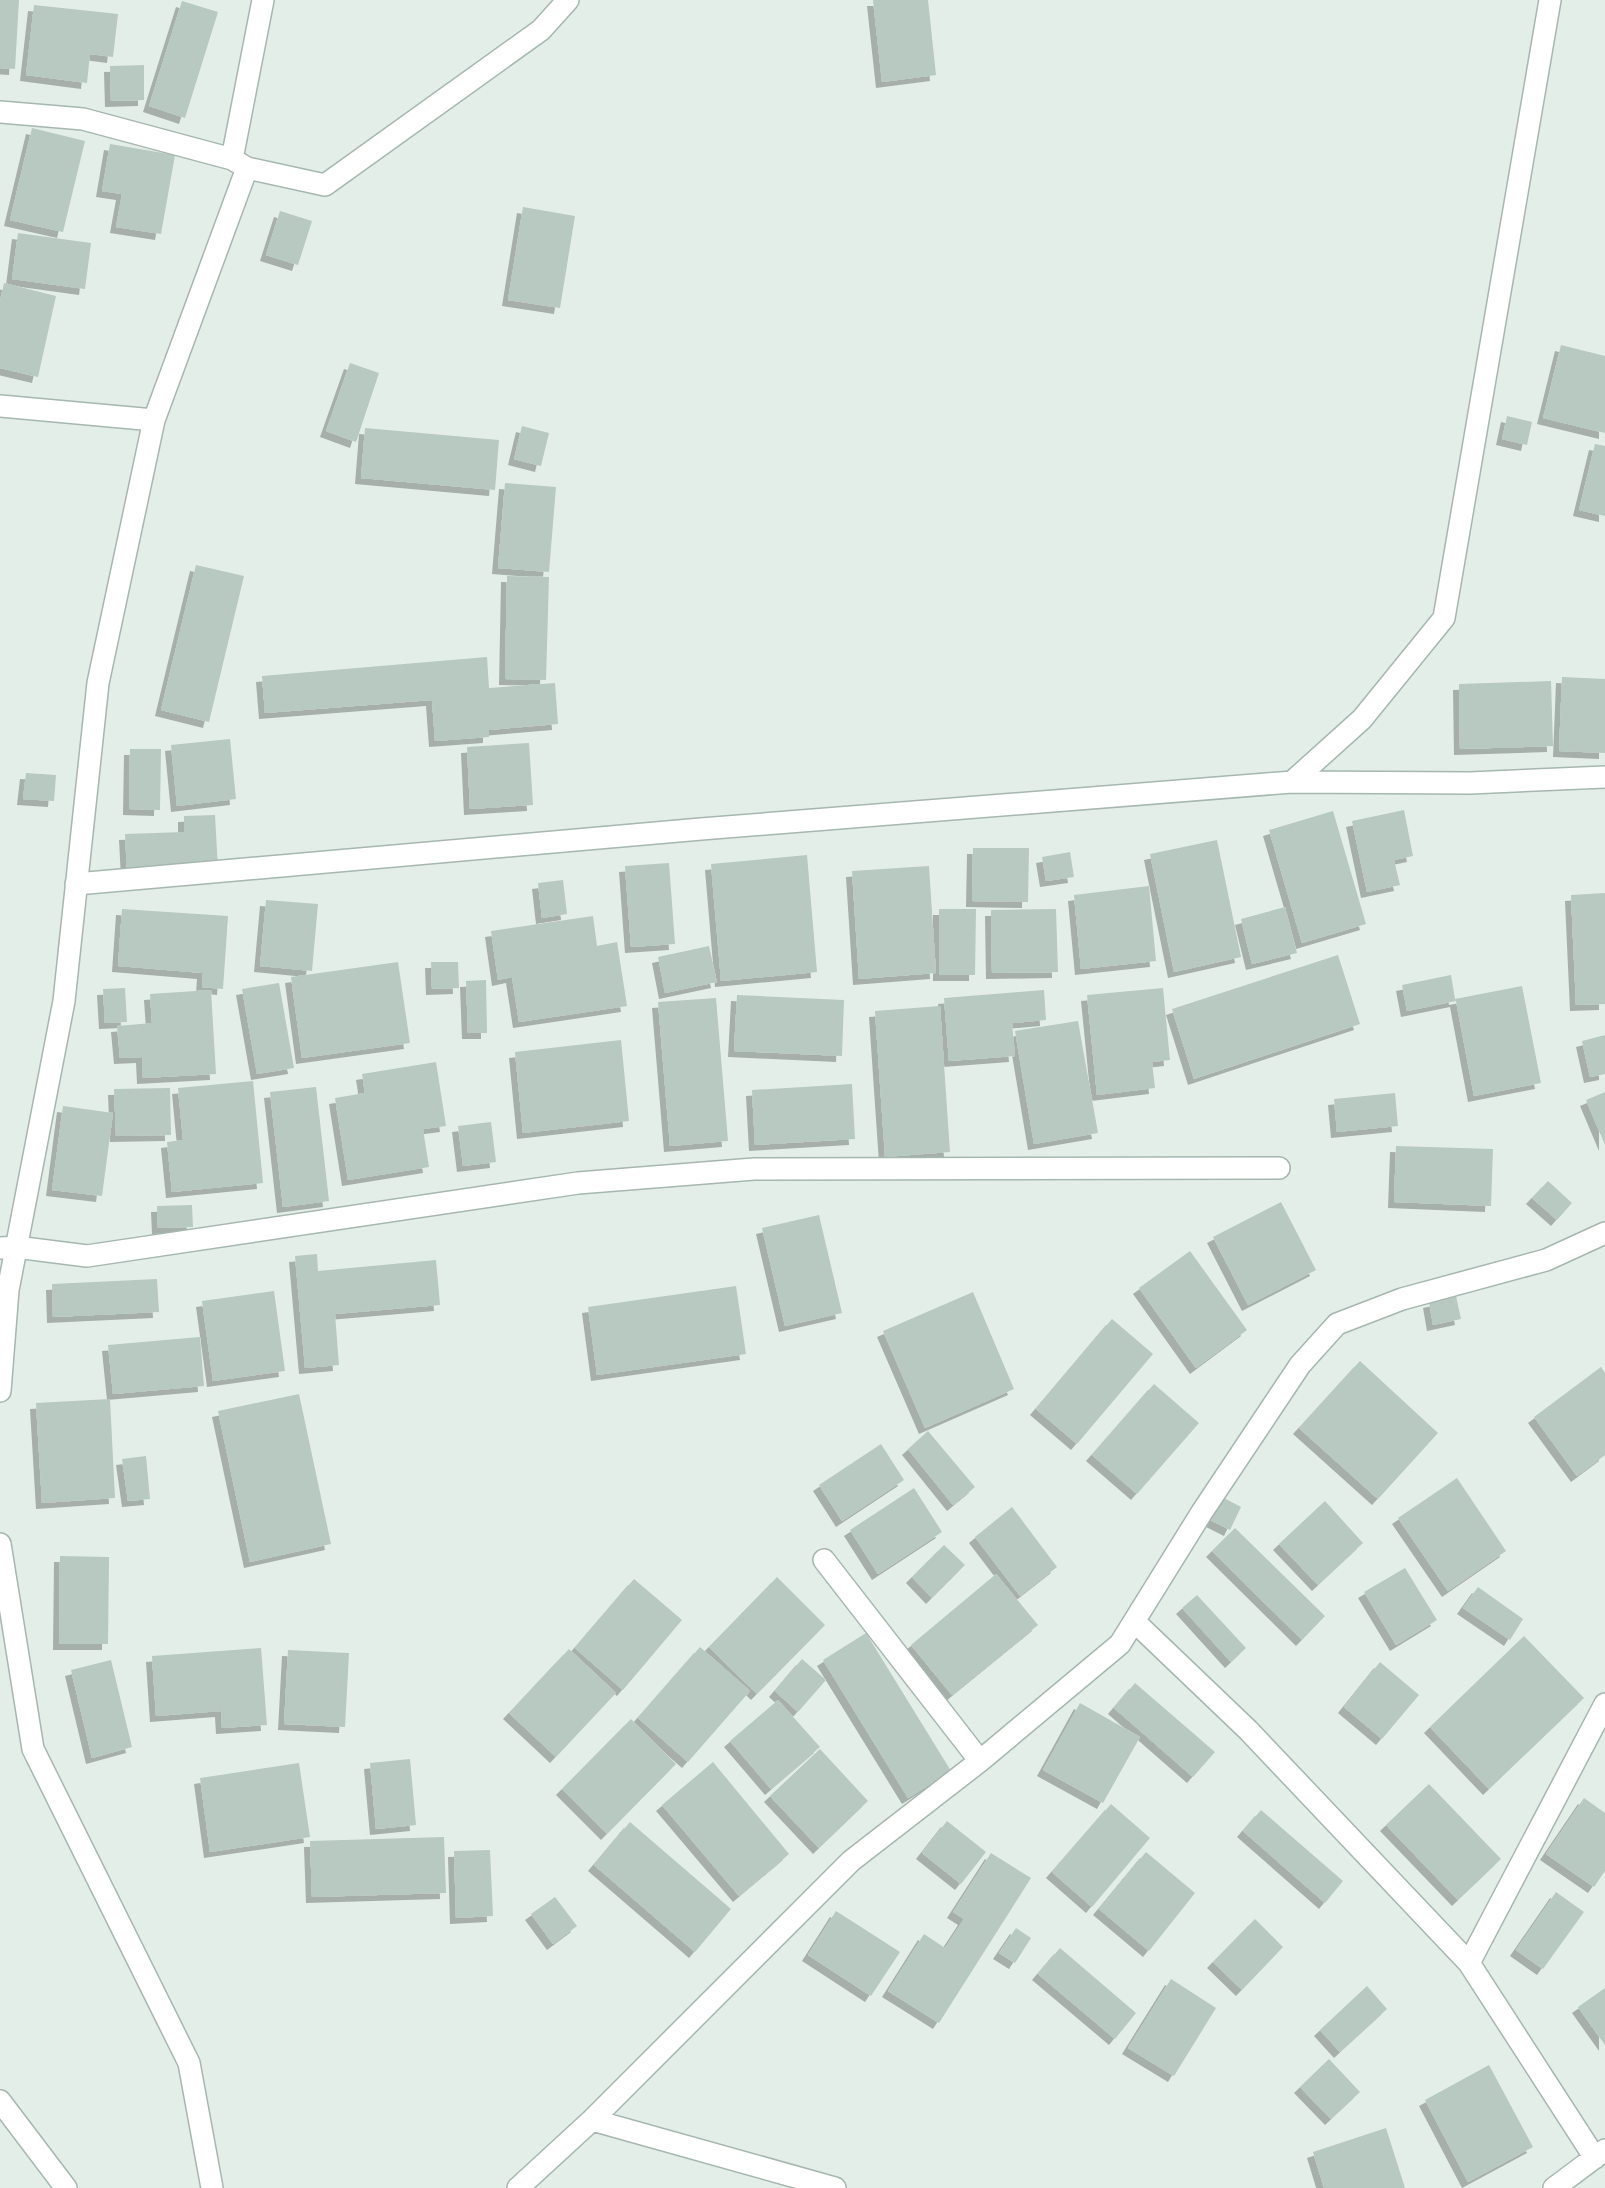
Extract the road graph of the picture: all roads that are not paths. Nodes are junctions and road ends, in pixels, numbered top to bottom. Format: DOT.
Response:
graph roads {
  1 [pos="263,0"];
  2 [pos="568,0"];
  3 [pos="1550,0"];
  4 [pos="0,112"];
  5 [pos="240,164"];
  6 [pos="0,406"];
  7 [pos="153,420"];
  8 [pos="1605,777"];
  9 [pos="1292,782"];
  10 [pos="76,884"];
  11 [pos="1279,1168"];
  12 [pos="1605,1233"];
  13 [pos="8,1247"];
  14 [pos="0,1391"];
  15 [pos="0,1544"];
  16 [pos="824,1560"];
  17 [pos="1135,1622"];
  18 [pos="1605,1704"];
  19 [pos="980,1761"];
  20 [pos="1469,1963"];
  21 [pos="0,2101"];
  22 [pos="593,2120"];
  23 [pos="1600,2154"];
  24 [pos="66,2188"];
  25 [pos="212,2188"];
  26 [pos="518,2188"];
  27 [pos="835,2188"];
  28 [pos="1554,2188"];
  1 -- 5 [label="street"];
  2 -- 5 [label="street"];
  3 -- 9 [label="street"];
  4 -- 5 [label="street"];
  5 -- 7 [label="street"];
  6 -- 7 [label="street"];
  7 -- 10 [label="street"];
  8 -- 9 [label="street"];
  9 -- 10 [label="street"];
  10 -- 13 [label="street"];
  11 -- 13 [label="street"];
  12 -- 17 [label="street"];
  13 -- 14 [label="street"];
  15 -- 25 [label="street"];
  16 -- 19 [label="street"];
  17 -- 19 [label="street"];
  17 -- 20 [label="street"];
  18 -- 20 [label="street"];
  19 -- 22 [label="street"];
  20 -- 23 [label="street"];
  21 -- 24 [label="street"];
  22 -- 26 [label="street"];
  22 -- 27 [label="street"];
  23 -- 28 [label="street"];
}
